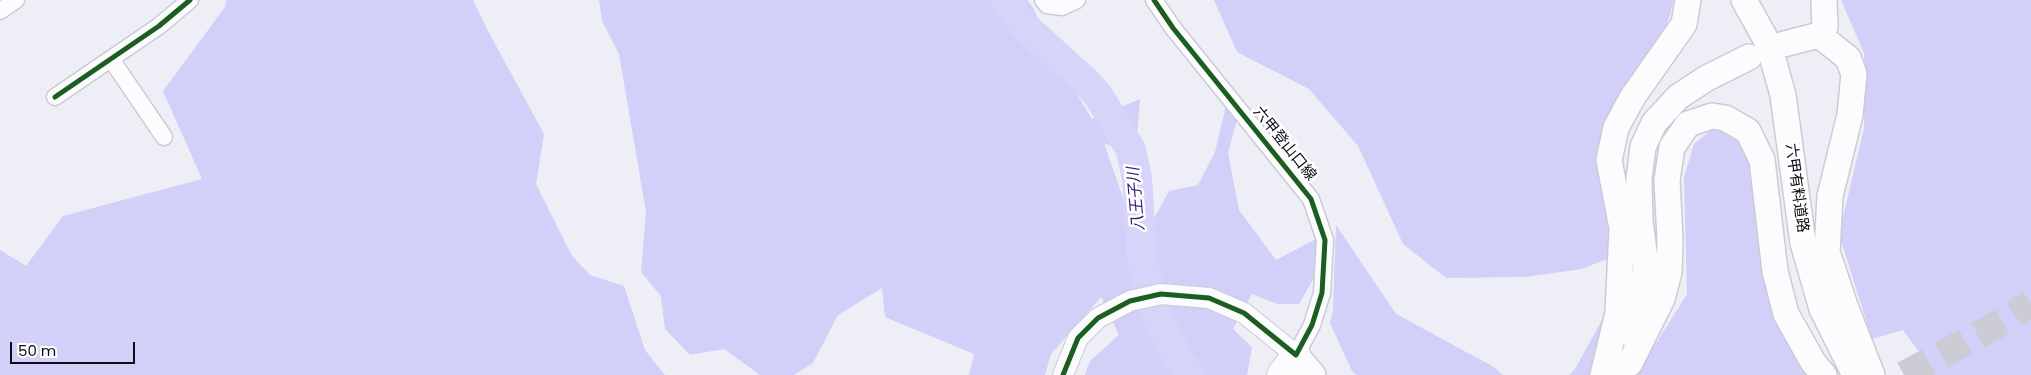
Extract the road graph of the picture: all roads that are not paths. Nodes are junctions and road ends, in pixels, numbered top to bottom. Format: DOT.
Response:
graph roads {
  1 [pos="16,0"];
  2 [pos="190,0"];
  3 [pos="1042,0"];
  4 [pos="1078,0"];
  5 [pos="1154,0"];
  6 [pos="1688,0"];
  7 [pos="1744,0"];
  8 [pos="1824,0"];
  9 [pos="0,11"];
  10 [pos="1819,35"];
  11 [pos="1784,44"];
  12 [pos="1749,57"];
  13 [pos="111,59"];
  14 [pos="55,97"];
  15 [pos="164,137"];
  16 [pos="1297,368"];
  17 [pos="1063,375"];
  18 [pos="1603,375"];
  19 [pos="1608,375"];
  20 [pos="1612,375"];
  21 [pos="1824,375"];
  22 [pos="1855,375"];
  23 [pos="1872,375"];
  1 -- 9 [label="street"];
  2 -- 13 [label="street"];
  3 -- 4 [label="street"];
  5 -- 16 [label="street, 六甲登山口線"];
  6 -- 18 [label="main road"];
  7 -- 22 [label="main road, 六甲有料道路"];
  8 -- 10 [label="main road"];
  10 -- 11 [label="main road"];
  10 -- 23 [label="main road"];
  12 -- 19 [label="main road"];
  13 -- 14 [label="street"];
  13 -- 15 [label="street"];
  16 -- 17 [label="street"];
  20 -- 21 [label="main road"];
}
